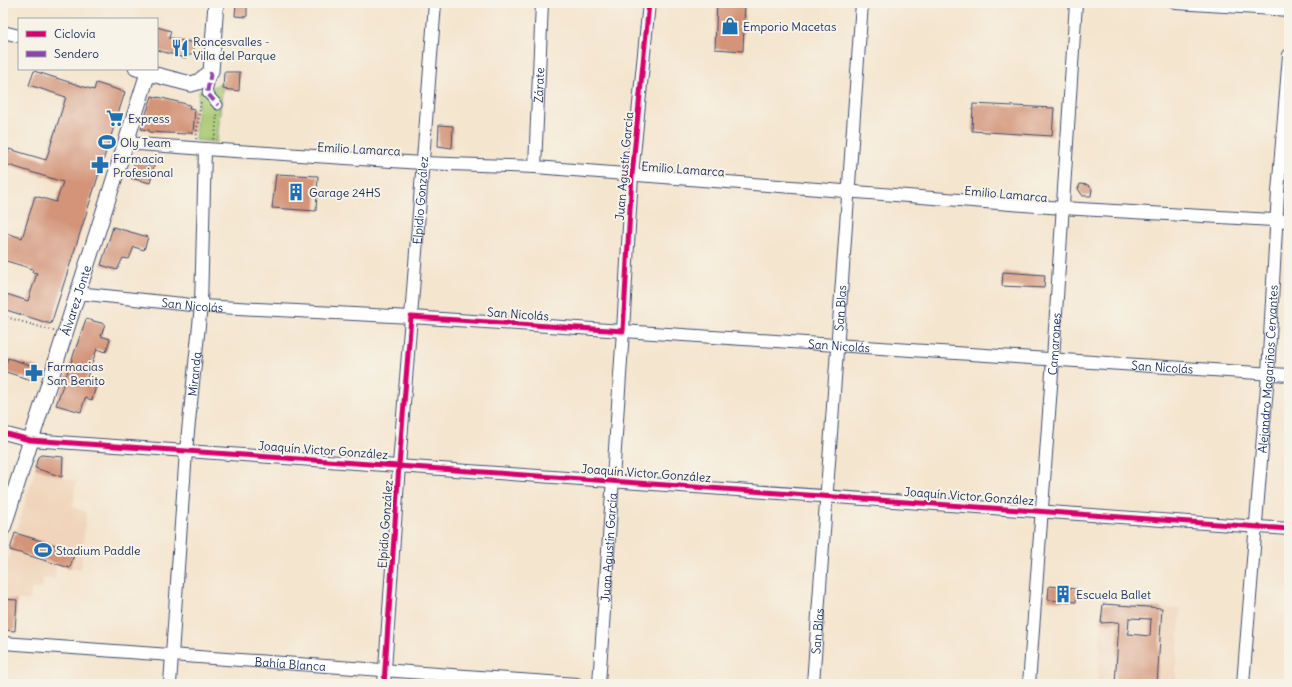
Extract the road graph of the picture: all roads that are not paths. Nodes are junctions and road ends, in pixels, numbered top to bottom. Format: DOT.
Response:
graph roads {
  1 [pos="216,3"];
  2 [pos="435,3"];
  3 [pos="542,3"];
  4 [pos="649,3"];
  5 [pos="862,3"];
  6 [pos="1076,3"];
  7 [pos="1182,3"];
  8 [pos="1289,10"];
  9 [pos="3,32"];
  10 [pos="18,36"];
  11 [pos="1289,55"];
  12 [pos="141,71"];
  13 [pos="211,72"];
  14 [pos="218,105"];
  15 [pos="126,143"];
  16 [pos="200,149"];
  17 [pos="422,162"];
  18 [pos="535,167"];
  19 [pos="632,175"];
  20 [pos="847,191"];
  21 [pos="1062,208"];
  22 [pos="1283,221"];
  23 [pos="78,293"];
  24 [pos="201,306"];
  25 [pos="411,317"];
  26 [pos="623,331"];
  27 [pos="837,345"];
  28 [pos="1052,359"];
  29 [pos="1268,374"];
  30 [pos="1289,375"];
  31 [pos="3,433"];
  32 [pos="30,440"];
  33 [pos="186,451"];
  34 [pos="399,466"];
  35 [pos="613,481"];
  36 [pos="827,497"];
  37 [pos="1041,511"];
  38 [pos="1256,527"];
  39 [pos="3,528"];
  40 [pos="1289,529"];
  41 [pos="3,643"];
  42 [pos="172,655"];
  43 [pos="385,671"];
  44 [pos="170,684"];
  45 [pos="384,684"];
  46 [pos="577,684"];
  47 [pos="599,684"];
  48 [pos="813,684"];
  49 [pos="1029,684"];
  50 [pos="1243,684"];
  1 -- 13 [label="street"];
  2 -- 17 [label="street, Elpidio González"];
  3 -- 18 [label="street, Zárate"];
  4 -- 19 [label="street, Juan Agustín García"];
  5 -- 20 [label="street, San Blas"];
  6 -- 21 [label="street, Camarones"];
  7 -- 8 [label="street"];
  9 -- 10 [label="street"];
  11 -- 22 [label="street, Alejandro Magariños Cervantes"];
  12 -- 13 [label="street"];
  12 -- 15 [label="street, Álvarez Jonte"];
  13 -- 14 [label="street"];
  15 -- 16 [label="street, Emilio Lamarca"];
  15 -- 23 [label="street, Álvarez Jonte"];
  16 -- 17 [label="street, Emilio Lamarca"];
  16 -- 24 [label="street, Miranda"];
  17 -- 18 [label="street, Emilio Lamarca"];
  17 -- 25 [label="street, Elpidio González"];
  18 -- 19 [label="street, Emilio Lamarca"];
  19 -- 20 [label="street, Emilio Lamarca"];
  19 -- 26 [label="street, Juan Agustín García"];
  20 -- 21 [label="street, Emilio Lamarca"];
  20 -- 27 [label="street, San Blas"];
  21 -- 22 [label="street, Emilio Lamarca"];
  21 -- 28 [label="street, Camarones"];
  22 -- 29 [label="street, Alejandro Magariños Cervantes"];
  23 -- 24 [label="street, San Nicolás"];
  23 -- 32 [label="street, Álvarez Jonte"];
  24 -- 25 [label="street, San Nicolás"];
  24 -- 33 [label="street, Miranda"];
  25 -- 26 [label="street, San Nicolás"];
  25 -- 34 [label="street, Elpidio González"];
  26 -- 27 [label="street, San Nicolás"];
  26 -- 35 [label="street, Juan Agustín García"];
  27 -- 28 [label="street, San Nicolás"];
  27 -- 36 [label="street, San Blas"];
  28 -- 29 [label="street, San Nicolás"];
  28 -- 37 [label="street, Camarones"];
  29 -- 30 [label="street, San Nicolás"];
  29 -- 38 [label="street, Alejandro Magariños Cervantes"];
  31 -- 32 [label="street, Joaquín Victor González"];
  32 -- 33 [label="street, Joaquín Victor González"];
  32 -- 39 [label="street, Álvarez Jonte"];
  33 -- 34 [label="street, Joaquín Victor González"];
  33 -- 42 [label="street, Miranda"];
  34 -- 35 [label="street, Joaquín Victor González"];
  34 -- 43 [label="street, Elpidio González"];
  35 -- 36 [label="street, Joaquín Victor González"];
  35 -- 47 [label="street, Juan Agustín García"];
  36 -- 37 [label="street, Joaquín Victor González"];
  36 -- 48 [label="street, San Blas"];
  37 -- 38 [label="street, Joaquín Victor González"];
  37 -- 49 [label="street, Camarones"];
  38 -- 40 [label="street, Joaquín Victor González"];
  38 -- 50 [label="street, Alejandro Magariños Cervantes"];
  41 -- 42 [label="street, Bahía Blanca"];
  42 -- 43 [label="street, Bahía Blanca"];
  42 -- 44 [label="street, Miranda"];
  43 -- 45 [label="street, Elpidio González"];
  43 -- 46 [label="street, Bahía Blanca"];
}
